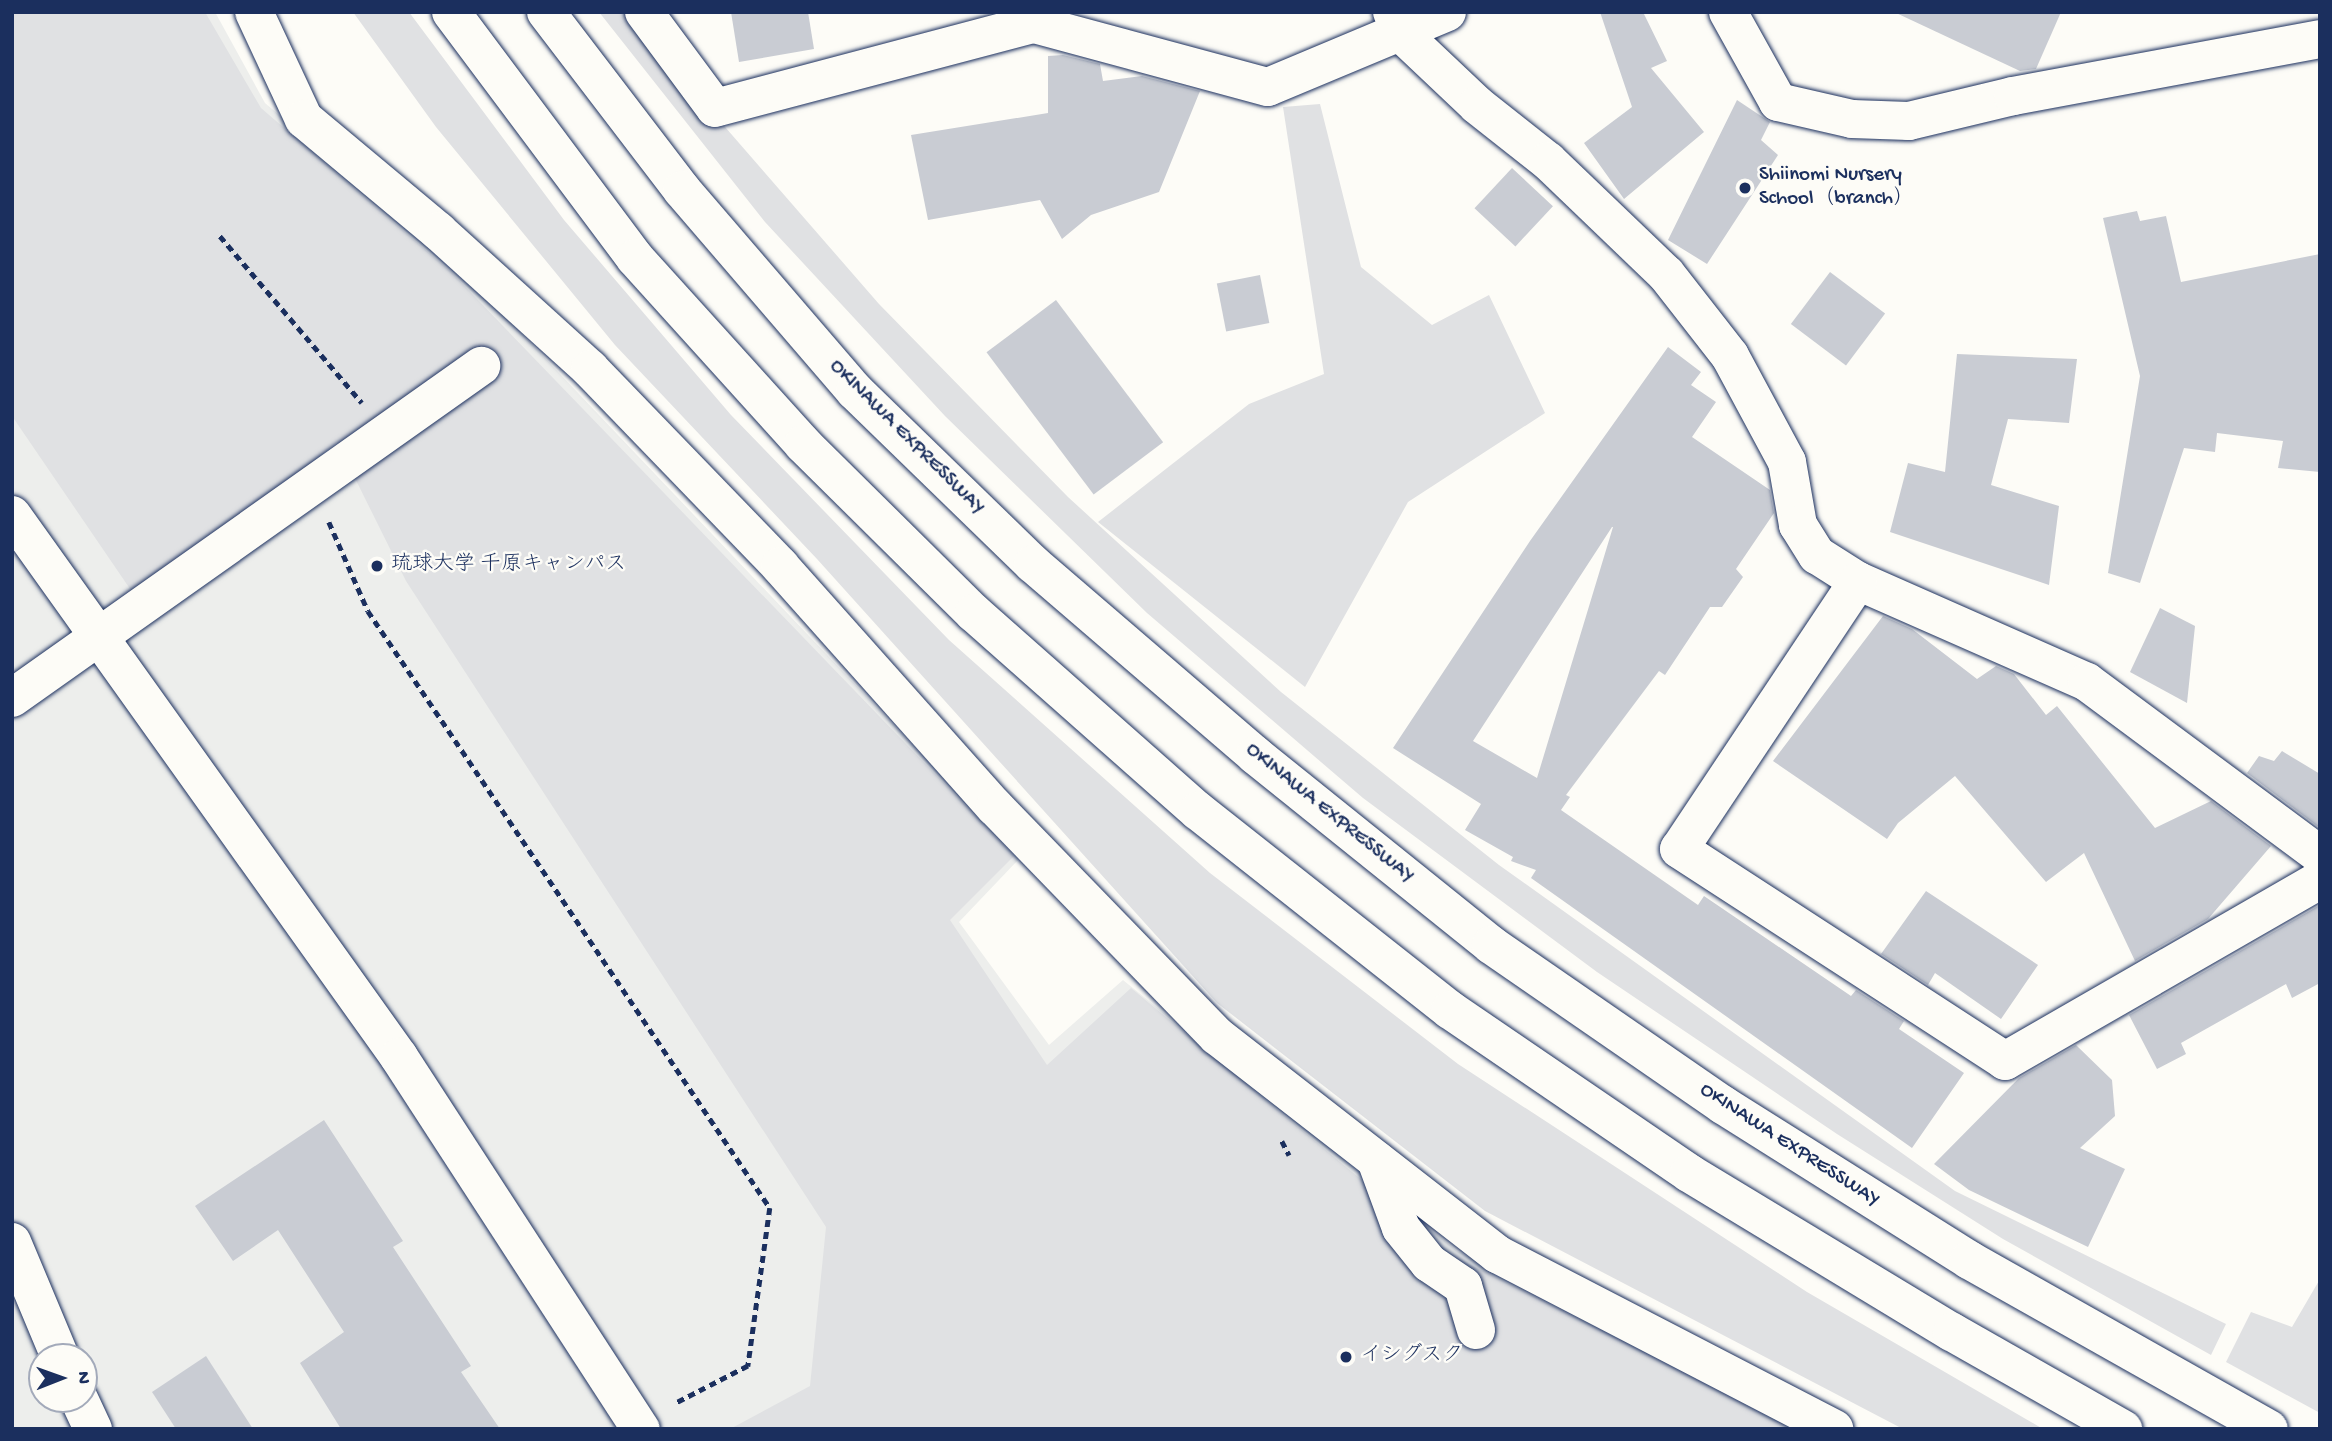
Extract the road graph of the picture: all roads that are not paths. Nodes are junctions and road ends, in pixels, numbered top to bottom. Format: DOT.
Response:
graph roads {
  1 [pos="254,12"];
  2 [pos="451,12"];
  3 [pos="546,12"];
  4 [pos="644,12"];
  5 [pos="1447,12"];
  6 [pos="1727,12"];
  7 [pos="1397,23"];
  8 [pos="2320,39"];
  9 [pos="481,366"];
  10 [pos="12,515"];
  11 [pos="1858,581"];
  12 [pos="103,637"];
  13 [pos="12,698"];
  14 [pos="2320,855"];
  15 [pos="2320,880"];
  16 [pos="1376,1160"];
  17 [pos="12,1242"];
  18 [pos="23,1306"];
  19 [pos="1476,1330"];
  20 [pos="50,1343"];
  21 [pos="86,1413"];
  22 [pos="636,1427"];
  23 [pos="93,1429"];
  24 [pos="1834,1429"];
  25 [pos="2123,1429"];
  26 [pos="2269,1429"];
  1 -- 16 [label="main road"];
  2 -- 25 [label="main road"];
  3 -- 26 [label="main road, OKINAWA EXPRESSWAY"];
  4 -- 7 [label="main road"];
  5 -- 7 [label="main road"];
  6 -- 8 [label="main road"];
  7 -- 11 [label="main road"];
  9 -- 12 [label="main road"];
  10 -- 12 [label="main road"];
  11 -- 14 [label="main road"];
  11 -- 15 [label="main road"];
  12 -- 13 [label="main road"];
  12 -- 22 [label="main road"];
  16 -- 19 [label="main road"];
  16 -- 24 [label="main road"];
  17 -- 18 [label="main road"];
  18 -- 20 [label="main road"];
  21 -- 23 [label="main road"];
}
